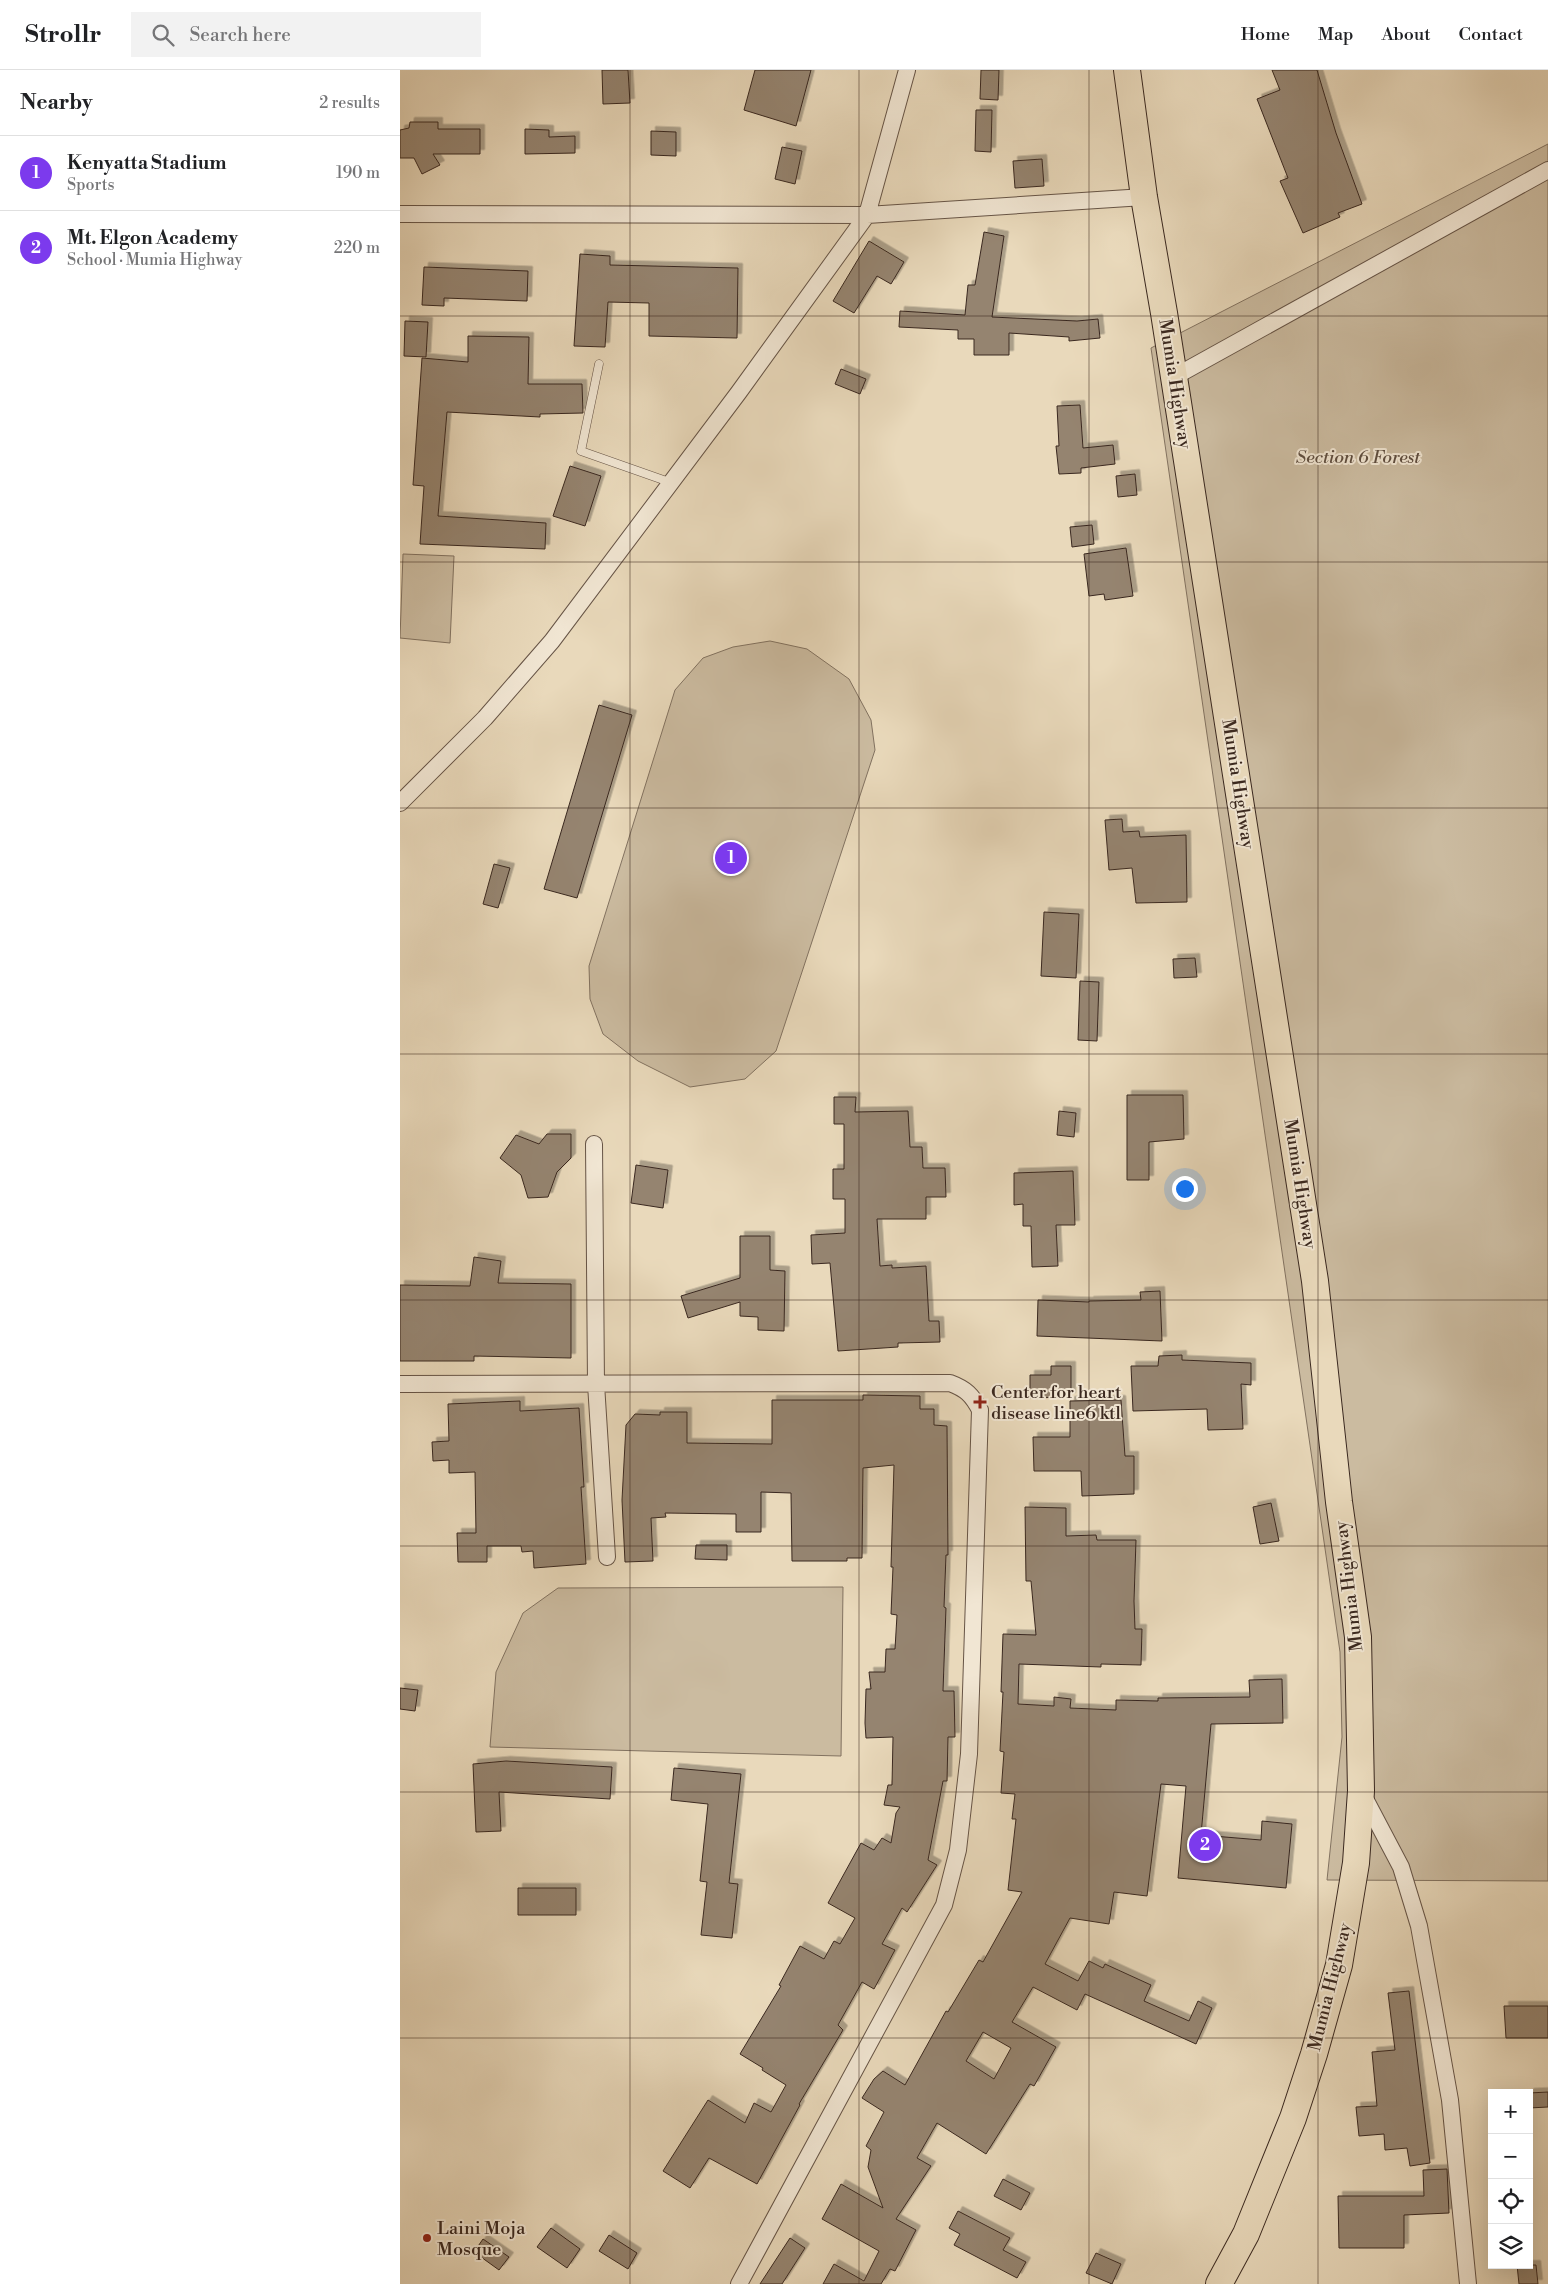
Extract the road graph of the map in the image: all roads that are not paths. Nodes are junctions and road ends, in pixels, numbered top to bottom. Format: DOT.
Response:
graph roads {
  1 [pos="907,70"];
  2 [pos="1127,70"];
  3 [pos="1548,170"];
  4 [pos="1144,197"];
  5 [pos="400,214"];
  6 [pos="867,215"];
  7 [pos="599,364"];
  8 [pos="1174,377"];
  9 [pos="672,483"];
  10 [pos="400,803"];
  11 [pos="594,1144"];
  12 [pos="400,1384"];
  13 [pos="596,1384"];
  14 [pos="607,1556"];
  15 [pos="1361,1791"];
  16 [pos="739,2284"];
  17 [pos="1219,2284"];
  18 [pos="1468,2284"];
  1 -- 6 [label="street"];
  2 -- 4 [label="highway, Mumia Highway"];
  3 -- 8 [label="street"];
  4 -- 6 [label="street"];
  4 -- 8 [label="highway, Mumia Highway"];
  5 -- 6 [label="street"];
  6 -- 9 [label="street"];
  7 -- 9 [label="lane"];
  8 -- 15 [label="highway, Mumia Highway"];
  9 -- 10 [label="street"];
  11 -- 13 [label="street"];
  12 -- 13 [label="street"];
  13 -- 14 [label="street"];
  13 -- 16 [label="street"];
  15 -- 17 [label="highway, Mumia Highway"];
  15 -- 18 [label="street"];
}
